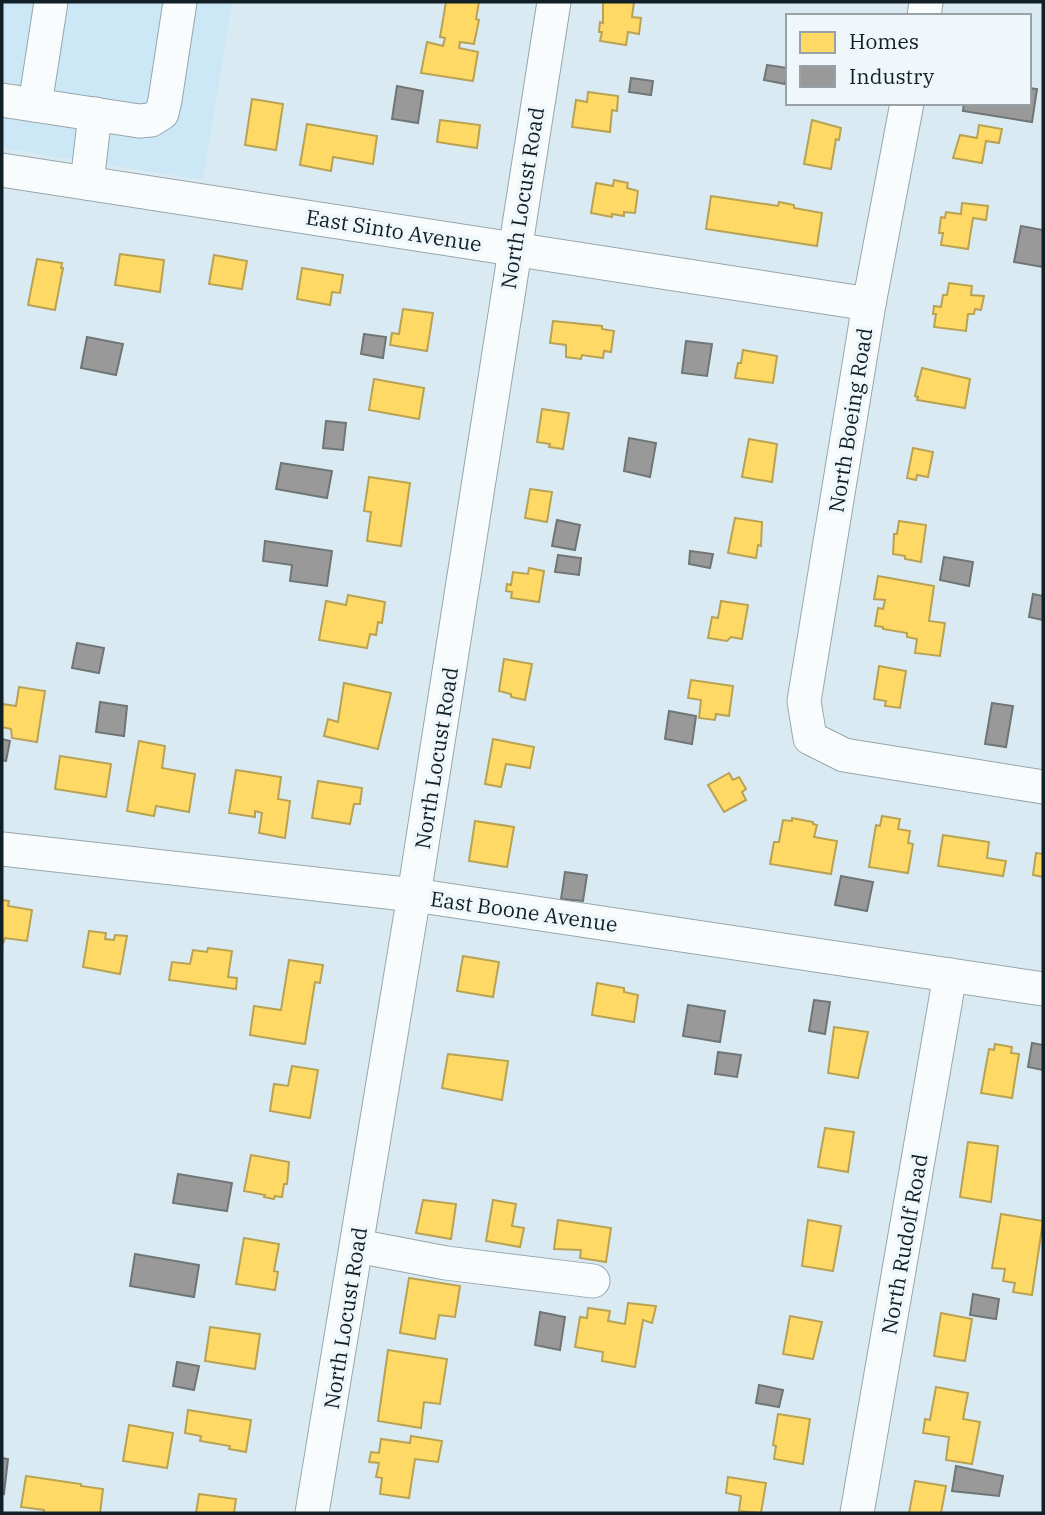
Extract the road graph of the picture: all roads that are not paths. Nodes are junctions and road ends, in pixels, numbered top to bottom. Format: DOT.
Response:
graph roads {
  1 [pos="51,2"];
  2 [pos="180,2"];
  3 [pos="554,2"];
  4 [pos="2,100"];
  5 [pos="35,105"];
  6 [pos="907,105"];
  7 [pos="95,114"];
  8 [pos="2,170"];
  9 [pos="87,183"];
  10 [pos="514,248"];
  11 [pos="869,304"];
  12 [pos="1043,787"];
  13 [pos="2,849"];
  14 [pos="415,895"];
  15 [pos="950,975"];
  16 [pos="1043,989"];
  17 [pos="357,1246"];
  18 [pos="593,1281"];
  19 [pos="312,1513"];
  20 [pos="857,1513"];
  1 -- 5 [label="street"];
  2 -- 7 [label="street"];
  3 -- 10 [label="street, North Locust Road"];
  4 -- 5 [label="street"];
  5 -- 7 [label="street"];
  6 -- 11 [label="street, North Boeing Road"];
  7 -- 9 [label="street"];
  8 -- 9 [label="street, East Sinto Avenue"];
  9 -- 10 [label="street, East Sinto Avenue"];
  10 -- 11 [label="street, East Sinto Avenue"];
  10 -- 14 [label="street, North Locust Road"];
  11 -- 12 [label="street, North Boeing Road"];
  13 -- 14 [label="street, East Boone Avenue"];
  14 -- 15 [label="street, East Boone Avenue"];
  14 -- 17 [label="street, North Locust Road"];
  15 -- 16 [label="street, East Boone Avenue"];
  15 -- 20 [label="street, North Rudolf Road"];
  17 -- 18 [label="street"];
  17 -- 19 [label="street, North Locust Road"];
}
